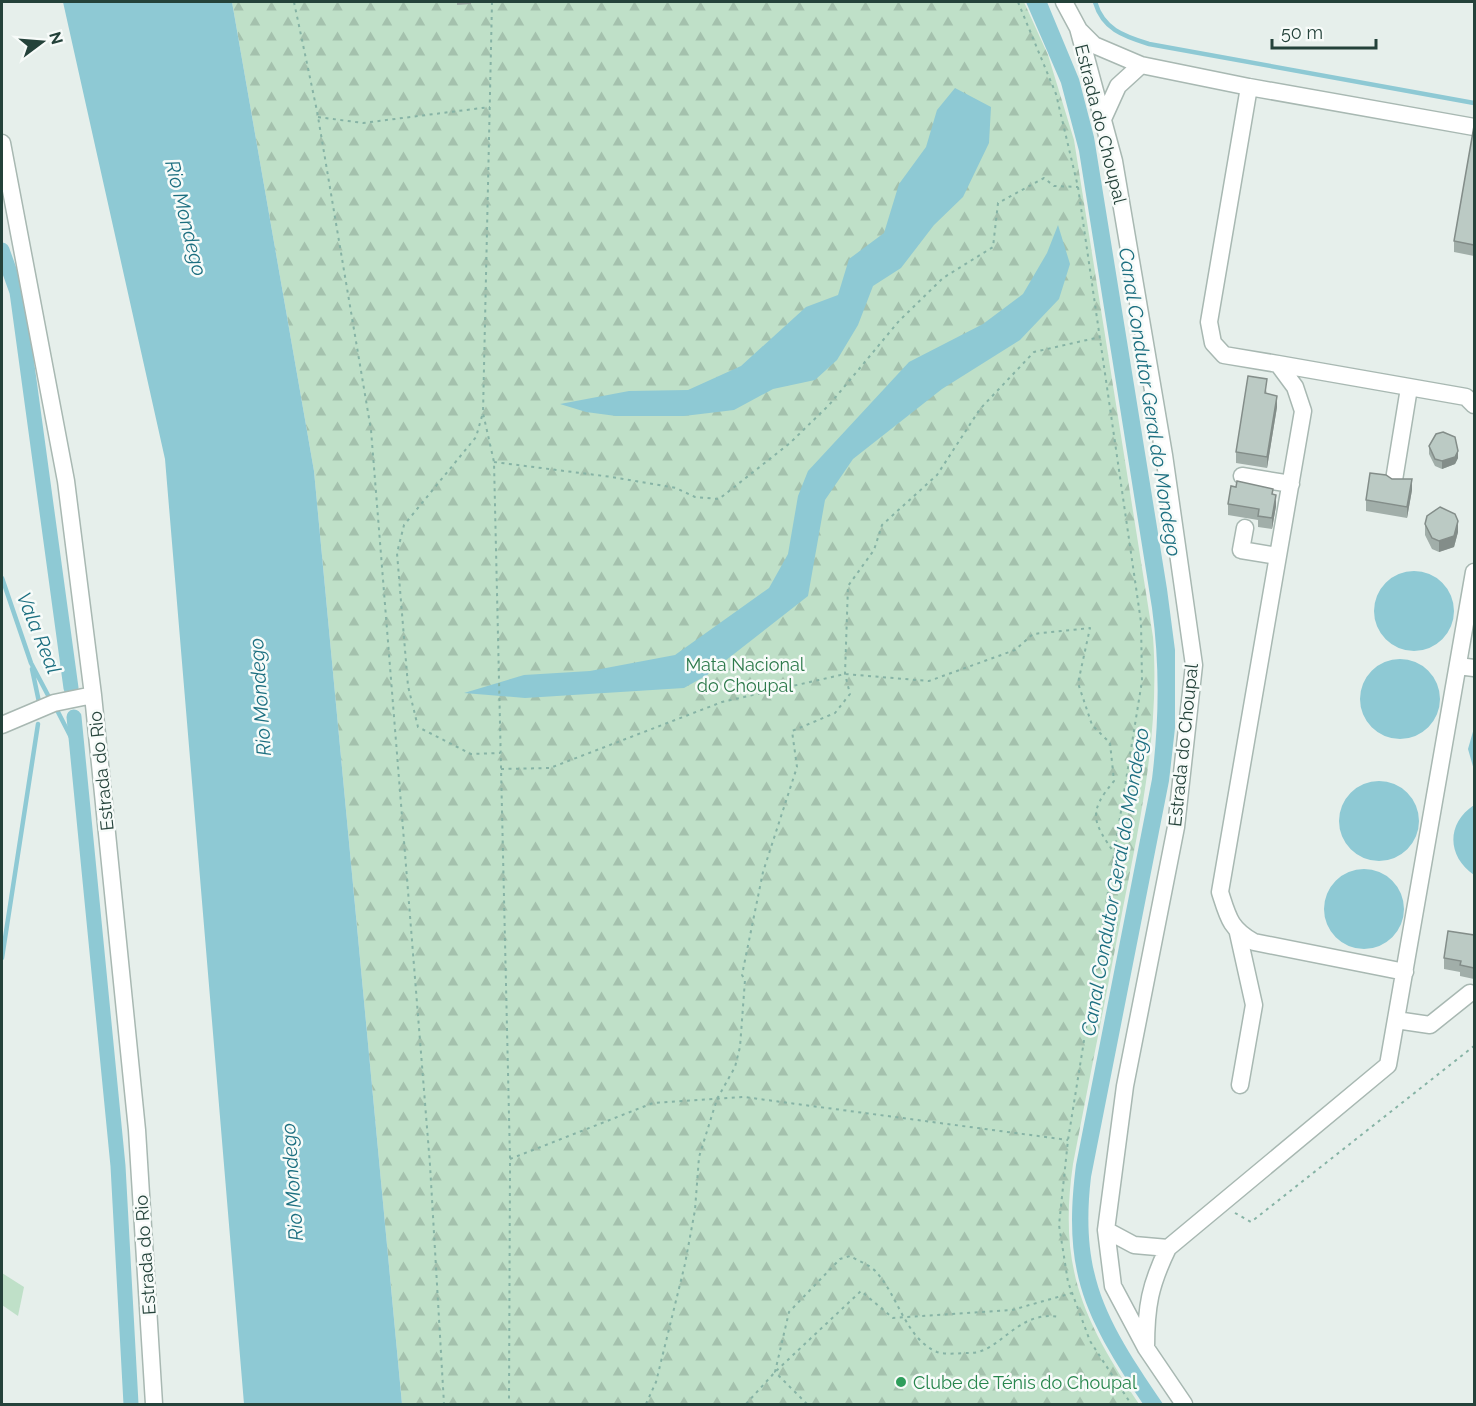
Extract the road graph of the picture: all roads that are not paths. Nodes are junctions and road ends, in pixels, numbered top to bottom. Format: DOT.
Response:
graph roads {
  1 [pos="1064,2"];
  2 [pos="1078,28"];
  3 [pos="1141,65"];
  4 [pos="1249,87"];
  5 [pos="1103,119"];
  6 [pos="1474,127"];
  7 [pos="2,143"];
  8 [pos="6,197"];
  9 [pos="1278,364"];
  10 [pos="1409,388"];
  11 [pos="1472,400"];
  12 [pos="1242,476"];
  13 [pos="1394,480"];
  14 [pos="1291,484"];
  15 [pos="1245,528"];
  16 [pos="1278,556"];
  17 [pos="1474,572"];
  18 [pos="1466,667"];
  19 [pos="93,695"];
  20 [pos="2,725"];
  21 [pos="1238,933"];
  22 [pos="1405,972"];
  23 [pos="1470,993"];
  24 [pos="1396,1020"];
  25 [pos="1240,1085"];
  26 [pos="1106,1230"];
  27 [pos="1168,1248"];
  28 [pos="1146,1348"];
  29 [pos="154,1404"];
  30 [pos="1184,1404"];
  1 -- 2 [label="street, Estrada do Choupal"];
  2 -- 3 [label="street"];
  2 -- 5 [label="street, Estrada do Choupal"];
  3 -- 4 [label="street"];
  3 -- 5 [label="street"];
  4 -- 6 [label="street"];
  4 -- 9 [label="street"];
  5 -- 26 [label="street, Estrada do Choupal"];
  7 -- 8 [label="street, Estrada do Rio"];
  8 -- 19 [label="street, Estrada do Rio"];
  9 -- 10 [label="street"];
  9 -- 14 [label="street"];
  10 -- 11 [label="street"];
  10 -- 13 [label="street"];
  12 -- 14 [label="street"];
  14 -- 16 [label="street"];
  15 -- 16 [label="street"];
  16 -- 21 [label="street"];
  17 -- 18 [label="street"];
  18 -- 22 [label="street"];
  19 -- 20 [label="street"];
  19 -- 29 [label="street, Estrada do Rio"];
  21 -- 22 [label="street"];
  21 -- 25 [label="street"];
  22 -- 24 [label="street"];
  23 -- 24 [label="street"];
  24 -- 27 [label="street"];
  26 -- 27 [label="street"];
  26 -- 28 [label="street, Estrada do Choupal"];
  27 -- 28 [label="street"];
  28 -- 30 [label="street, Estrada do Choupal"];
}
